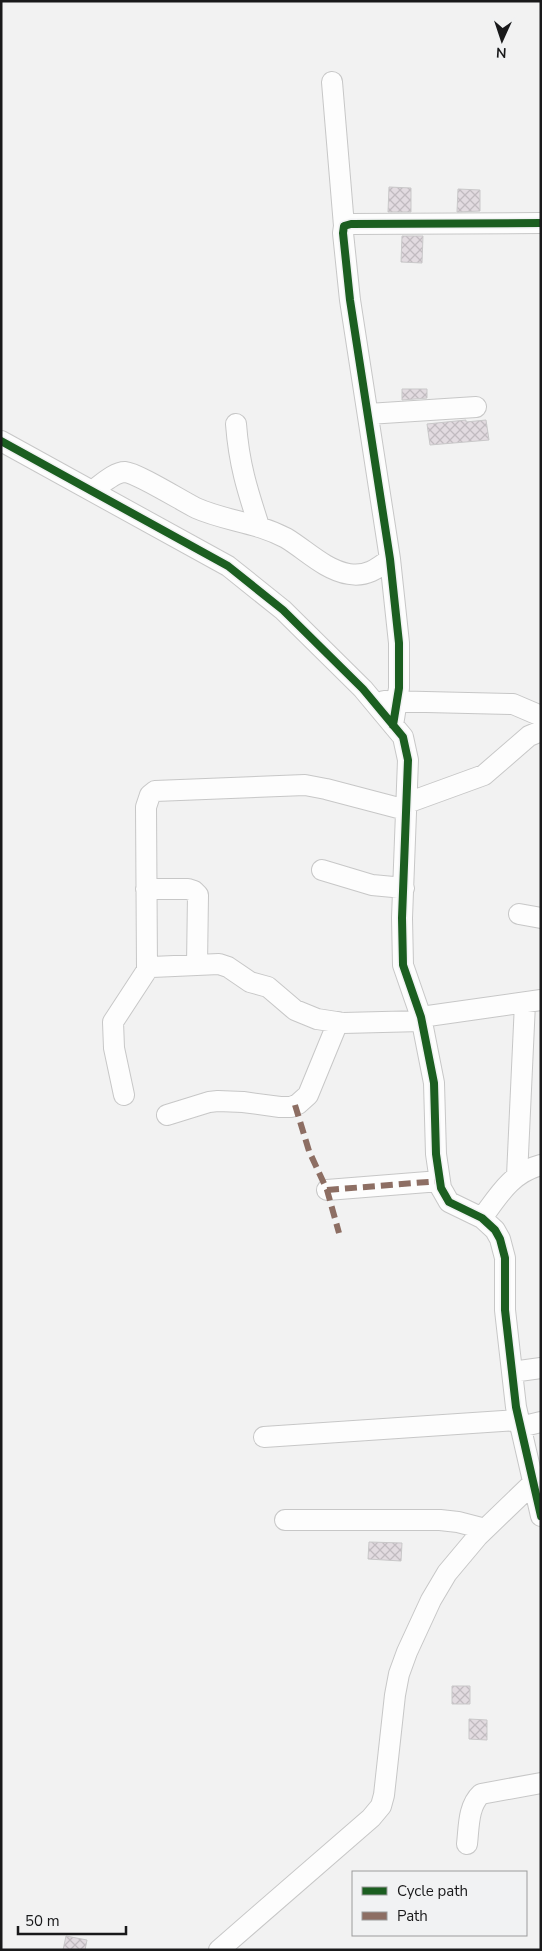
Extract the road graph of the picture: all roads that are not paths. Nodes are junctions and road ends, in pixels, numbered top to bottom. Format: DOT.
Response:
graph roads {
  1 [pos="332,82"];
  2 [pos="541,223"];
  3 [pos="344,226"];
  4 [pos="476,407"];
  5 [pos="368,414"];
  6 [pos="236,424"];
  7 [pos="1,441"];
  8 [pos="92,490"];
  9 [pos="260,526"];
  10 [pos="390,559"];
  11 [pos="372,700"];
  12 [pos="397,701"];
  13 [pos="541,716"];
  14 [pos="393,725"];
  15 [pos="541,731"];
  16 [pos="407,807"];
  17 [pos="322,870"];
  18 [pos="404,888"];
  19 [pos="146,889"];
  20 [pos="519,914"];
  21 [pos="541,918"];
  22 [pos="197,965"];
  23 [pos="147,970"];
  24 [pos="533,1002"];
  25 [pos="421,1019"];
  26 [pos="338,1022"];
  27 [pos="124,1095"];
  28 [pos="167,1115"];
  29 [pos="541,1165"];
  30 [pos="517,1176"];
  31 [pos="440,1181"];
  32 [pos="327,1190"];
  33 [pos="482,1218"];
  34 [pos="541,1368"];
  35 [pos="512,1372"];
  36 [pos="541,1422"];
  37 [pos="520,1424"];
  38 [pos="264,1437"];
  39 [pos="533,1470"];
  40 [pos="541,1516"];
  41 [pos="286,1520"];
  42 [pos="485,1529"];
  43 [pos="541,1782"];
  44 [pos="467,1844"];
  45 [pos="219,1950"];
  1 -- 3 [label="street"];
  2 -- 3 [label="street"];
  3 -- 5 [label="street"];
  4 -- 5 [label="street"];
  5 -- 10 [label="street"];
  6 -- 9 [label="street"];
  7 -- 8 [label="street"];
  8 -- 9 [label="street"];
  8 -- 11 [label="street"];
  9 -- 10 [label="street"];
  10 -- 12 [label="street"];
  11 -- 12 [label="street"];
  11 -- 14 [label="street"];
  12 -- 13 [label="street"];
  12 -- 14 [label="street"];
  14 -- 16 [label="street"];
  15 -- 16 [label="street"];
  16 -- 18 [label="street"];
  16 -- 19 [label="street"];
  17 -- 18 [label="street"];
  18 -- 25 [label="street"];
  19 -- 22 [label="street"];
  19 -- 23 [label="street"];
  20 -- 21 [label="street"];
  22 -- 23 [label="street"];
  22 -- 26 [label="street"];
  23 -- 27 [label="street"];
  24 -- 25 [label="street"];
  24 -- 30 [label="street"];
  25 -- 26 [label="street"];
  25 -- 31 [label="street"];
  26 -- 28 [label="street"];
  29 -- 30 [label="street"];
  30 -- 33 [label="street"];
  31 -- 32 [label="street"];
  31 -- 33 [label="street"];
  33 -- 35 [label="street"];
  34 -- 35 [label="street"];
  35 -- 37 [label="street"];
  36 -- 37 [label="street"];
  37 -- 38 [label="street"];
  37 -- 39 [label="street"];
  39 -- 40 [label="street"];
  39 -- 42 [label="street"];
  41 -- 42 [label="street"];
  42 -- 45 [label="street"];
  43 -- 44 [label="street"];
}
